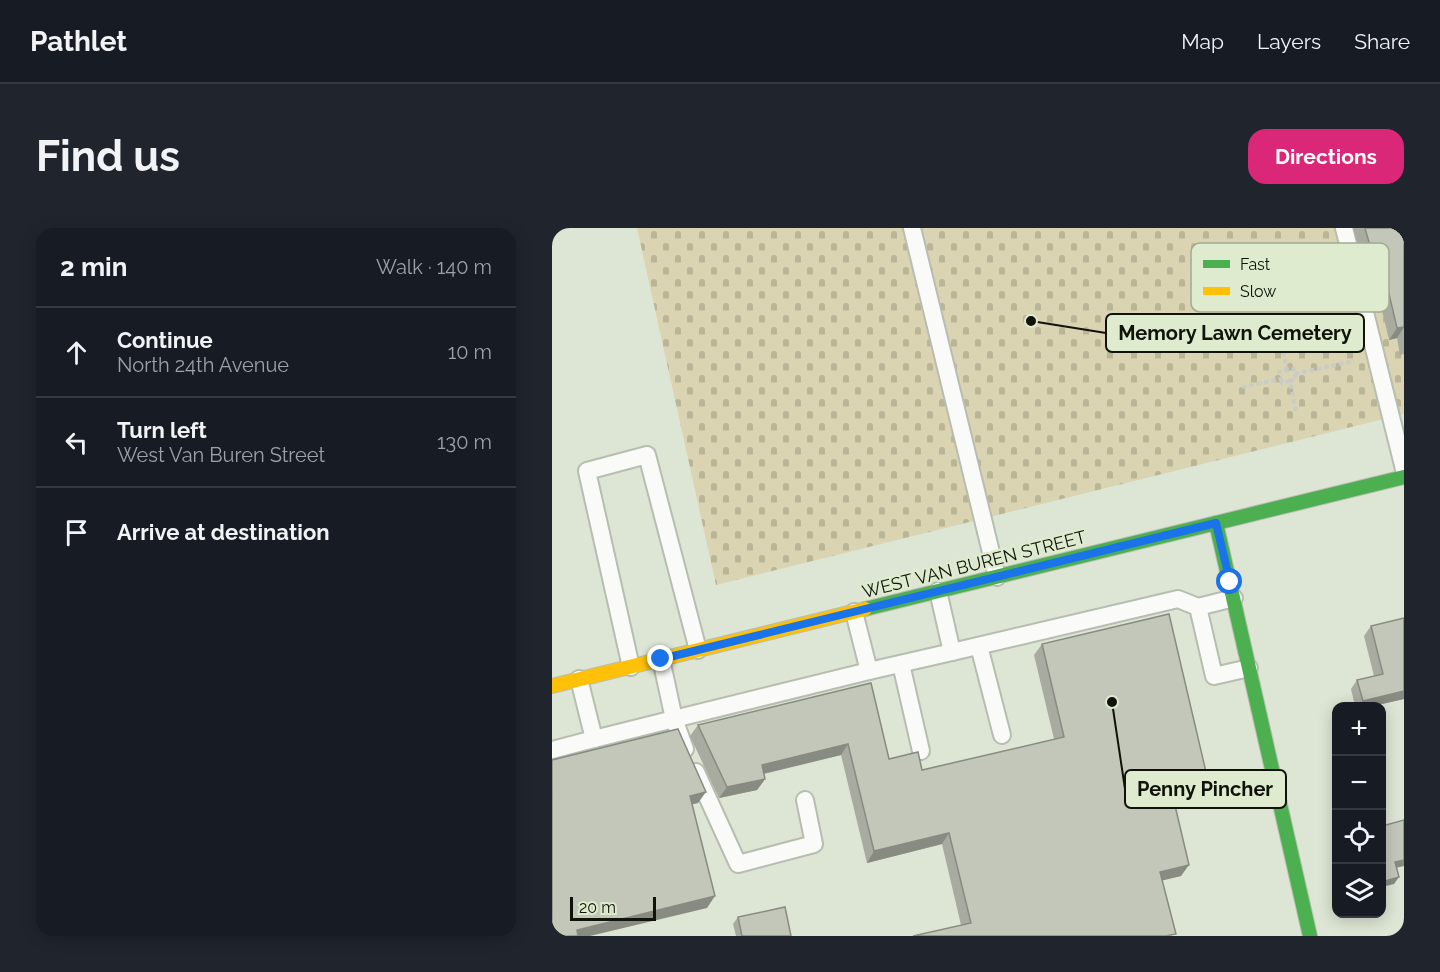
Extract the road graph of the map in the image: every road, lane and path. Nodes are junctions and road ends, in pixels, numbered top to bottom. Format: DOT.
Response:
graph roads {
  1 [pos="912,228"];
  2 [pos="1344,228"];
  3 [pos="1348,243"];
  4 [pos="1364,312"];
  5 [pos="1280,337"];
  6 [pos="1375,356"];
  7 [pos="1287,370"];
  8 [pos="1295,374"];
  9 [pos="1281,379"];
  10 [pos="1290,381"];
  11 [pos="1242,387"];
  12 [pos="1296,411"];
  13 [pos="1404,469"];
  14 [pos="1404,477"];
  15 [pos="1216,523"];
  16 [pos="997,577"];
  17 [pos="938,591"];
  18 [pos="1234,598"];
  19 [pos="1198,607"];
  20 [pos="854,612"];
  21 [pos="980,646"];
  22 [pos="699,650"];
  23 [pos="952,652"];
  24 [pos="661,659"];
  25 [pos="901,664"];
  26 [pos="631,667"];
  27 [pos="1250,668"];
  28 [pos="869,672"];
  29 [pos="579,679"];
  30 [pos="552,686"];
  31 [pos="674,719"];
  32 [pos="1002,735"];
  33 [pos="594,739"];
  34 [pos="552,750"];
  35 [pos="921,751"];
  36 [pos="805,800"];
  37 [pos="1310,936"];
  1 -- 16 [label="lane"];
  2 -- 3 [label="lane"];
  4 -- 6 [label="lane"];
  5 -- 7 [label="path"];
  6 -- 8 [label="path"];
  6 -- 13 [label="lane"];
  7 -- 8 [label="path"];
  7 -- 9 [label="path"];
  8 -- 10 [label="path"];
  9 -- 10 [label="path"];
  9 -- 11 [label="path"];
  10 -- 12 [label="path"];
  14 -- 15 [label="main road, WEST VAN BUREN STREET"];
  15 -- 16 [label="main road, WEST VAN BUREN STREET"];
  15 -- 18 [label="main road"];
  16 -- 17 [label="main road, WEST VAN BUREN STREET"];
  17 -- 20 [label="main road, WEST VAN BUREN STREET"];
  17 -- 23 [label="lane"];
  18 -- 19 [label="lane"];
  18 -- 27 [label="main road"];
  19 -- 21 [label="lane"];
  19 -- 27 [label="lane"];
  20 -- 22 [label="main road, WEST VAN BUREN STREET"];
  20 -- 28 [label="lane"];
  21 -- 23 [label="lane"];
  21 -- 32 [label="lane"];
  22 -- 24 [label="main road, WEST VAN BUREN STREET"];
  22 -- 26 [label="lane"];
  23 -- 25 [label="lane"];
  24 -- 26 [label="main road, WEST VAN BUREN STREET"];
  24 -- 31 [label="lane"];
  25 -- 28 [label="lane"];
  25 -- 35 [label="lane"];
  26 -- 29 [label="main road, WEST VAN BUREN STREET"];
  27 -- 37 [label="main road"];
  28 -- 31 [label="lane"];
  29 -- 30 [label="main road, WEST VAN BUREN STREET"];
  29 -- 33 [label="lane"];
  31 -- 33 [label="lane"];
  31 -- 36 [label="lane"];
  33 -- 34 [label="lane"];
}
